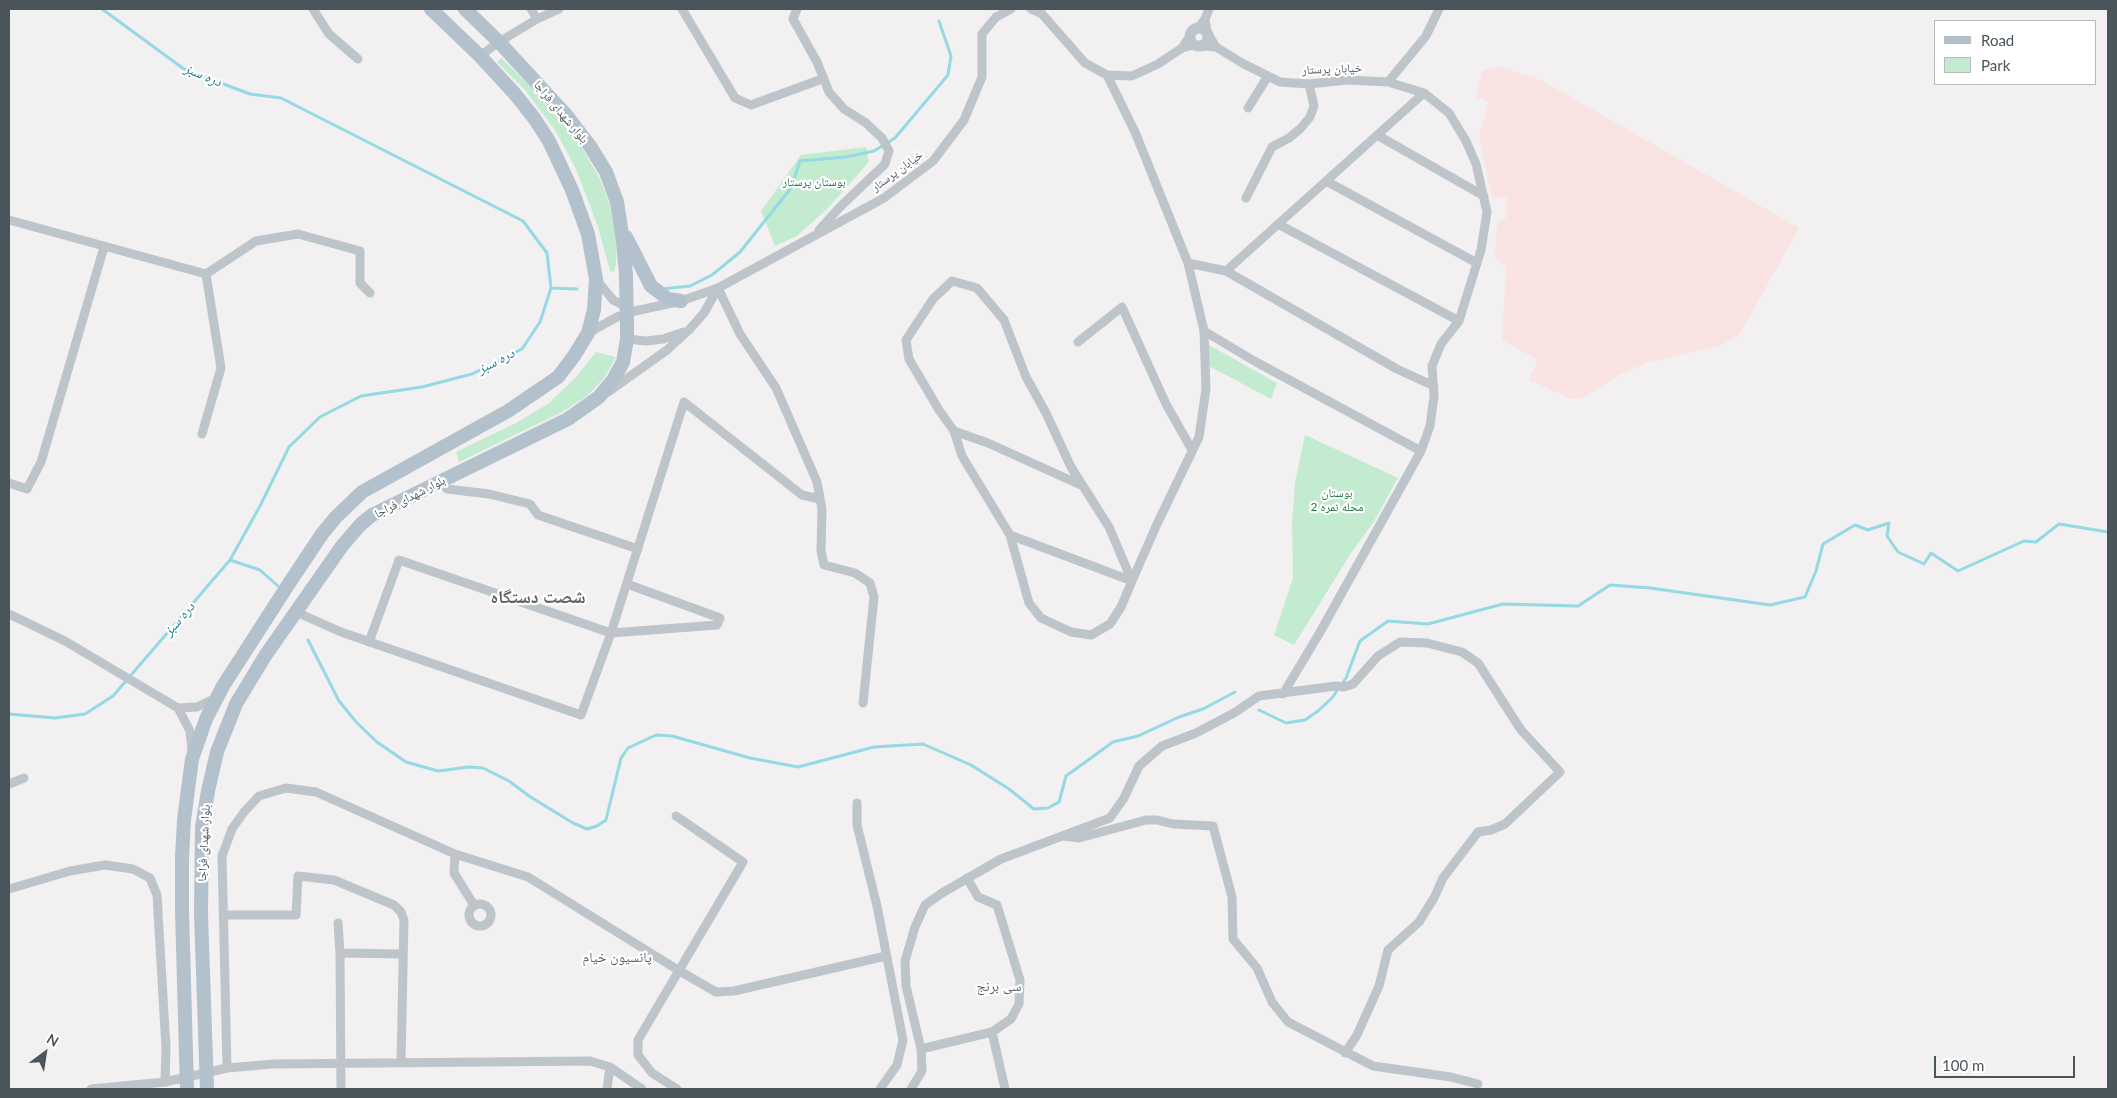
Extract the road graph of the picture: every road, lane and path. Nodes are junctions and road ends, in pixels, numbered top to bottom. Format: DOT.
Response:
graph roads {
  1 [pos="313,9"];
  2 [pos="431,9"];
  3 [pos="465,9"];
  4 [pos="531,9"];
  5 [pos="559,9"];
  6 [pos="682,9"];
  7 [pos="797,9"];
  8 [pos="1011,9"];
  9 [pos="1031,9"];
  10 [pos="1208,9"];
  11 [pos="1439,9"];
  12 [pos="538,19"];
  13 [pos="1200,34"];
  14 [pos="499,42"];
  15 [pos="1216,47"];
  16 [pos="480,56"];
  17 [pos="358,59"];
  18 [pos="1107,75"];
  19 [pos="1268,76"];
  20 [pos="822,79"];
  21 [pos="1388,82"];
  22 [pos="1309,84"];
  23 [pos="1424,93"];
  24 [pos="1248,108"];
  25 [pos="1378,135"];
  26 [pos="1326,181"];
  27 [pos="1484,196"];
  28 [pos="1246,198"];
  29 [pos="9,220"];
  30 [pos="1278,224"];
  31 [pos="622,229"];
  32 [pos="815,234"];
  33 [pos="104,247"];
  34 [pos="1188,263"];
  35 [pos="1477,263"];
  36 [pos="1226,270"];
  37 [pos="206,274"];
  38 [pos="596,279"];
  39 [pos="718,288"];
  40 [pos="370,293"];
  41 [pos="681,301"];
  42 [pos="1459,321"];
  43 [pos="629,323"];
  44 [pos="689,330"];
  45 [pos="1204,331"];
  46 [pos="588,333"];
  47 [pos="1078,342"];
  48 [pos="1434,386"];
  49 [pos="599,397"];
  50 [pos="954,432"];
  51 [pos="202,434"];
  52 [pos="1192,450"];
  53 [pos="1421,452"];
  54 [pos="440,482"];
  55 [pos="9,483"];
  56 [pos="1083,486"];
  57 [pos="820,499"];
  58 [pos="1010,535"];
  59 [pos="638,549"];
  60 [pos="1132,581"];
  61 [pos="627,584"];
  62 [pos="296,612"];
  63 [pos="9,614"];
  64 [pos="611,633"];
  65 [pos="369,642"];
  66 [pos="1283,694"];
  67 [pos="216,698"];
  68 [pos="863,703"];
  69 [pos="178,708"];
  70 [pos="192,759"];
  71 [pos="24,778"];
  72 [pos="9,784"];
  73 [pos="857,803"];
  74 [pos="676,816"];
  75 [pos="1063,836"];
  76 [pos="455,854"];
  77 [pos="967,878"];
  78 [pos="9,889"];
  79 [pos="474,905"];
  80 [pos="224,915"];
  81 [pos="338,923"];
  82 [pos="340,953"];
  83 [pos="402,954"];
  84 [pos="886,956"];
  85 [pos="678,970"];
  86 [pos="992,1032"];
  87 [pos="921,1049"];
  88 [pos="1345,1053"];
  89 [pos="340,1063"];
  90 [pos="401,1063"];
  91 [pos="610,1067"];
  92 [pos="226,1068"];
  93 [pos="207,1072"];
  94 [pos="165,1082"];
  95 [pos="187,1084"];
  96 [pos="1478,1084"];
  97 [pos="91,1089"];
  98 [pos="207,1089"];
  99 [pos="341,1089"];
  100 [pos="607,1089"];
  101 [pos="642,1089"];
  102 [pos="677,1089"];
  103 [pos="880,1089"];
  104 [pos="911,1089"];
  105 [pos="1005,1089"];
  1 -- 17 [label="street"];
  2 -- 16 [label="main road, بلوار شهدای فراجا"];
  3 -- 14 [label="main road, بلوار شهدای فراجا"];
  4 -- 12 [label="street"];
  5 -- 12 [label="street"];
  6 -- 20 [label="street"];
  7 -- 20 [label="street"];
  8 -- 32 [label="street, خیابان پرستار"];
  9 -- 18 [label="street"];
  10 -- 13 [label="street"];
  11 -- 21 [label="street"];
  12 -- 14 [label="street"];
  13 -- 15 [label="street"];
  13 -- 15 [label="street"];
  13 -- 18 [label="street"];
  14 -- 16 [label="street"];
  14 -- 31 [label="main road, بلوار شهدای فراجا"];
  15 -- 19 [label="street, خیابان پرستار"];
  16 -- 38 [label="main road, بلوار شهدای فراجا"];
  18 -- 34 [label="street"];
  19 -- 22 [label="street, خیابان پرستار"];
  19 -- 24 [label="street"];
  20 -- 32 [label="street"];
  21 -- 22 [label="street, خیابان پرستار"];
  21 -- 23 [label="street, خیابان پرستار"];
  22 -- 28 [label="street"];
  23 -- 25 [label="street"];
  23 -- 27 [label="street, خیابان پرستار"];
  25 -- 26 [label="street"];
  25 -- 27 [label="street"];
  26 -- 30 [label="street"];
  26 -- 35 [label="street"];
  27 -- 35 [label="street"];
  29 -- 33 [label="street"];
  30 -- 36 [label="street"];
  30 -- 42 [label="street"];
  31 -- 41 [label="main road"];
  31 -- 43 [label="main road, بلوار شهدای فراجا, bridge"];
  32 -- 39 [label="street, خیابان پرستار"];
  33 -- 37 [label="street"];
  33 -- 55 [label="street"];
  34 -- 36 [label="street"];
  34 -- 45 [label="street"];
  35 -- 42 [label="street"];
  36 -- 48 [label="street"];
  37 -- 40 [label="street"];
  37 -- 51 [label="street"];
  38 -- 43 [label="street"];
  38 -- 46 [label="main road, بلوار شهدای فراجا"];
  39 -- 41 [label="street, خیابان پرستار"];
  39 -- 44 [label="street"];
  39 -- 57 [label="street"];
  41 -- 43 [label="street, خیابان پرستار"];
  42 -- 48 [label="street"];
  43 -- 44 [label="street"];
  43 -- 46 [label="street, خیابان پرستار"];
  43 -- 49 [label="main road, بلوار شهدای فراجا"];
  44 -- 49 [label="street"];
  45 -- 52 [label="street"];
  45 -- 53 [label="street"];
  46 -- 67 [label="main road, بلوار شهدای فراجا"];
  47 -- 52 [label="street"];
  48 -- 53 [label="street"];
  49 -- 54 [label="main road, بلوار شهدای فراجا"];
  50 -- 56 [label="street"];
  50 -- 56 [label="street"];
  50 -- 58 [label="street"];
  52 -- 60 [label="street"];
  53 -- 66 [label="street"];
  54 -- 59 [label="street"];
  54 -- 62 [label="main road, بلوار شهدای فراجا"];
  56 -- 60 [label="street"];
  57 -- 59 [label="street"];
  57 -- 68 [label="street"];
  58 -- 60 [label="street"];
  58 -- 60 [label="street"];
  59 -- 61 [label="street"];
  61 -- 64 [label="street"];
  61 -- 64 [label="street"];
  62 -- 65 [label="street"];
  62 -- 93 [label="main road, بلوار شهدای فراجا"];
  63 -- 69 [label="street"];
  64 -- 65 [label="street"];
  64 -- 65 [label="street"];
  66 -- 75 [label="street"];
  66 -- 88 [label="street"];
  67 -- 69 [label="street"];
  67 -- 70 [label="main road, بلوار شهدای فراجا"];
  69 -- 70 [label="street"];
  70 -- 95 [label="main road, بلوار شهدای فراجا"];
  71 -- 72 [label="street"];
  73 -- 84 [label="street"];
  74 -- 85 [label="street"];
  75 -- 77 [label="street"];
  75 -- 88 [label="street"];
  76 -- 79 [label="street"];
  76 -- 80 [label="street"];
  76 -- 85 [label="street"];
  77 -- 86 [label="street"];
  77 -- 87 [label="street"];
  78 -- 94 [label="street"];
  80 -- 83 [label="street"];
  80 -- 92 [label="street"];
  81 -- 82 [label="street"];
  82 -- 83 [label="street"];
  82 -- 89 [label="street"];
  83 -- 90 [label="street"];
  84 -- 85 [label="street"];
  84 -- 103 [label="street"];
  85 -- 102 [label="street"];
  86 -- 87 [label="street"];
  86 -- 105 [label="street"];
  87 -- 104 [label="street"];
  88 -- 96 [label="street"];
  89 -- 90 [label="street"];
  89 -- 92 [label="street"];
  89 -- 99 [label="street"];
  90 -- 91 [label="street"];
  91 -- 100 [label="street"];
  91 -- 101 [label="street"];
  92 -- 93 [label="street"];
  93 -- 95 [label="street"];
  93 -- 98 [label="main road, بلوار شهدای فراجا"];
  94 -- 95 [label="street"];
  94 -- 97 [label="street"];
}
